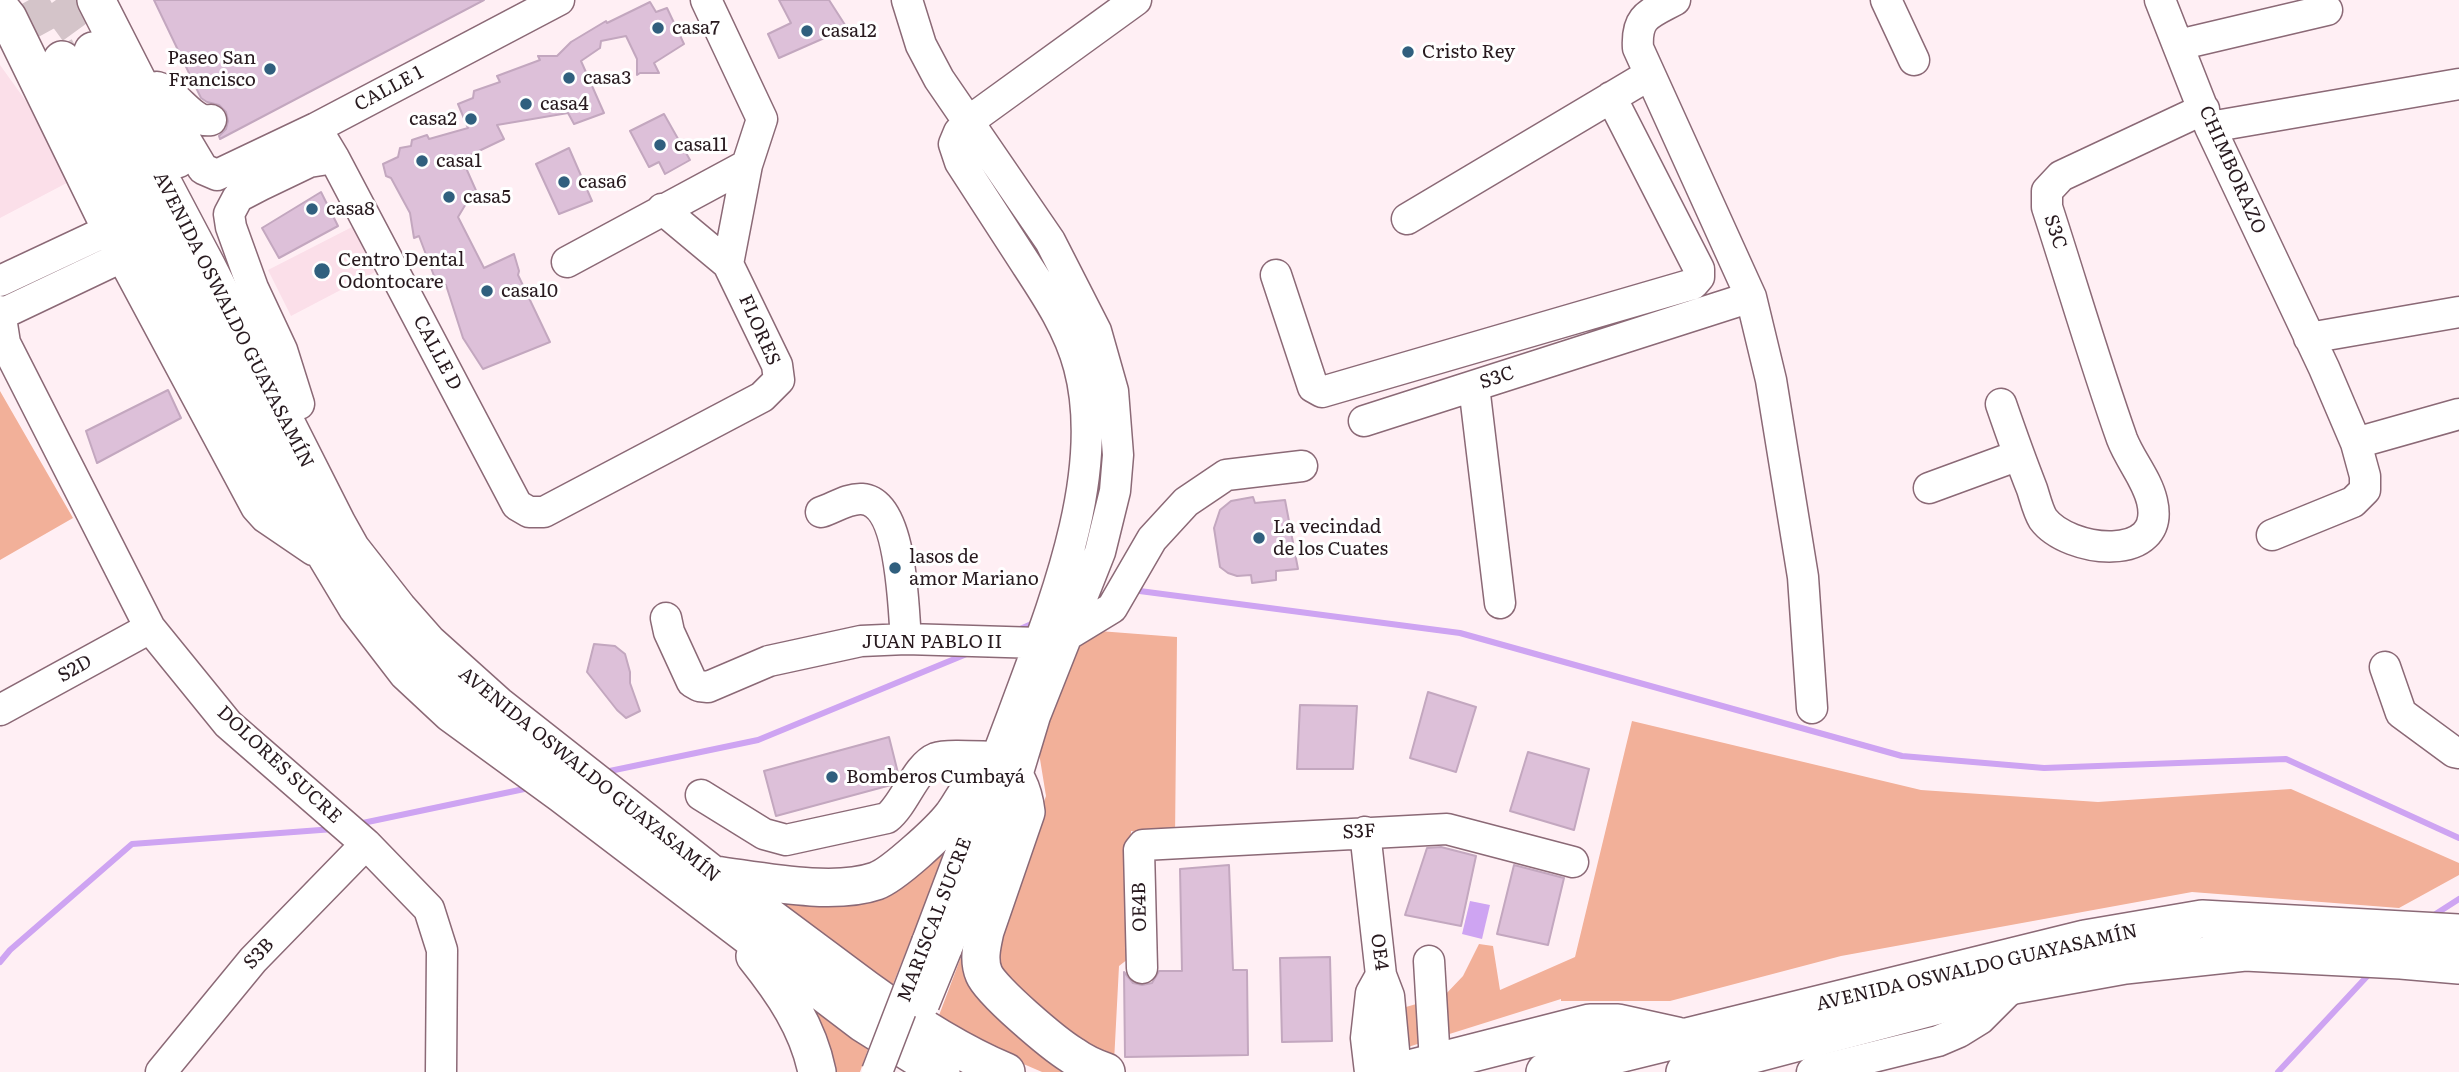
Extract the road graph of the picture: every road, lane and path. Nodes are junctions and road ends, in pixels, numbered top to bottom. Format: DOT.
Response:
graph roads {
  1 [pos="96,0"];
  2 [pos="114,0"];
  3 [pos="559,0"];
  4 [pos="706,0"];
  5 [pos="1136,0"];
  6 [pos="1675,0"];
  7 [pos="1886,0"];
  8 [pos="2160,0"];
  9 [pos="908,7"];
  10 [pos="2327,10"];
  11 [pos="3,13"];
  12 [pos="2178,45"];
  13 [pos="92,53"];
  14 [pos="1914,60"];
  15 [pos="1649,75"];
  16 [pos="2459,84"];
  17 [pos="157,87"];
  18 [pos="1611,97"];
  19 [pos="2207,118"];
  20 [pos="211,120"];
  21 [pos="969,121"];
  22 [pos="316,128"];
  23 [pos="334,158"];
  24 [pos="747,165"];
  25 [pos="662,209"];
  26 [pos="1407,219"];
  27 [pos="119,242"];
  28 [pos="567,262"];
  29 [pos="728,264"];
  30 [pos="1276,275"];
  31 [pos="0,281"];
  32 [pos="1751,297"];
  33 [pos="1,312"];
  34 [pos="2459,312"];
  35 [pos="2309,338"];
  36 [pos="1474,386"];
  37 [pos="299,404"];
  38 [pos="2001,404"];
  39 [pos="2459,414"];
  40 [pos="1364,421"];
  41 [pos="2356,443"];
  42 [pos="2019,455"];
  43 [pos="1302,466"];
  44 [pos="1929,488"];
  45 [pos="324,496"];
  46 [pos="517,505"];
  47 [pos="821,512"];
  48 [pos="2272,535"];
  49 [pos="325,554"];
  50 [pos="1500,603"];
  51 [pos="666,618"];
  52 [pos="150,628"];
  53 [pos="906,639"];
  54 [pos="1052,640"];
  55 [pos="2385,667"];
  56 [pos="1812,708"];
  57 [pos="0,710"];
  58 [pos="2459,753"];
  59 [pos="1002,768"];
  60 [pos="701,795"];
  61 [pos="1365,832"];
  62 [pos="366,844"];
  63 [pos="1140,846"];
  64 [pos="1573,862"];
  65 [pos="713,875"];
  66 [pos="723,917"];
  67 [pos="936,946"];
  68 [pos="2411,946"];
  69 [pos="1429,961"];
  70 [pos="2459,965"];
  71 [pos="1142,968"];
  72 [pos="1381,975"];
  73 [pos="2459,980"];
  74 [pos="2014,985"];
  75 [pos="1685,1055"];
  76 [pos="1435,1062"];
  77 [pos="161,1072"];
  78 [pos="441,1072"];
  79 [pos="817,1072"];
  80 [pos="877,1072"];
  81 [pos="896,1072"];
  82 [pos="941,1072"];
  83 [pos="1006,1072"];
  84 [pos="1107,1072"];
  85 [pos="1370,1072"];
  86 [pos="1397,1072"];
  87 [pos="1545,1072"];
  88 [pos="1812,1072"];
  1 -- 13 [label="main road"];
  2 -- 13 [label="street"];
  3 -- 22 [label="street, CALLE 1"];
  4 -- 24 [label="street"];
  5 -- 21 [label="street"];
  6 -- 15 [label="street"];
  7 -- 14 [label="street"];
  8 -- 12 [label="street, CHIMBORAZO"];
  9 -- 21 [label="street"];
  10 -- 12 [label="street"];
  11 -- 27 [label="main road"];
  12 -- 19 [label="street, CHIMBORAZO"];
  13 -- 17 [label="street"];
  13 -- 37 [label="main road"];
  13 -- 45 [label="main road, AVENIDA OSWALDO GUAYASAMÍN"];
  13 -- 49 [label="main road, AVENIDA OSWALDO GUAYASAMÍN"];
  15 -- 18 [label="street"];
  15 -- 32 [label="street"];
  16 -- 19 [label="street, S3C"];
  17 -- 20 [label="street"];
  17 -- 22 [label="street, CALLE 1"];
  18 -- 26 [label="street"];
  18 -- 30 [label="street"];
  19 -- 35 [label="street, CHIMBORAZO"];
  19 -- 42 [label="street, S3C"];
  21 -- 54 [label="street, MARISCAL SUCRE"];
  22 -- 23 [label="street, CALLE D"];
  23 -- 37 [label="street"];
  23 -- 46 [label="street, CALLE D"];
  24 -- 25 [label="street"];
  24 -- 29 [label="street"];
  25 -- 28 [label="street"];
  25 -- 29 [label="street"];
  27 -- 31 [label="street"];
  27 -- 33 [label="street"];
  27 -- 49 [label="main road"];
  29 -- 46 [label="street, FLORES"];
  32 -- 36 [label="street, S3C"];
  32 -- 56 [label="street"];
  33 -- 52 [label="street, DOLORES SUCRE"];
  34 -- 35 [label="street"];
  35 -- 41 [label="street, CHIMBORAZO"];
  36 -- 40 [label="street, S3C"];
  36 -- 50 [label="street"];
  37 -- 45 [label="main road"];
  38 -- 42 [label="street"];
  39 -- 41 [label="street"];
  41 -- 48 [label="street, CHIMBORAZO"];
  42 -- 44 [label="street"];
  43 -- 54 [label="street"];
  45 -- 65 [label="main road, AVENIDA OSWALDO GUAYASAMÍN"];
  47 -- 53 [label="street"];
  49 -- 66 [label="main road, AVENIDA OSWALDO GUAYASAMÍN"];
  51 -- 53 [label="street, JUAN PABLO II"];
  52 -- 57 [label="street, S2D"];
  52 -- 62 [label="street, DOLORES SUCRE"];
  53 -- 54 [label="street, JUAN PABLO II"];
  54 -- 59 [label="street, MARISCAL SUCRE"];
  55 -- 58 [label="street"];
  59 -- 60 [label="street"];
  59 -- 65 [label="main road"];
  59 -- 67 [label="street, MARISCAL SUCRE"];
  59 -- 84 [label="main road"];
  61 -- 63 [label="street, S3F"];
  61 -- 64 [label="street, S3F"];
  61 -- 72 [label="street, OE4"];
  62 -- 77 [label="street, S3B"];
  62 -- 78 [label="street, DOLORES SUCRE"];
  63 -- 71 [label="street, OE4B"];
  65 -- 83 [label="main road, AVENIDA OSWALDO GUAYASAMÍN"];
  66 -- 79 [label="main road"];
  66 -- 82 [label="main road, AVENIDA OSWALDO GUAYASAMÍN"];
  67 -- 80 [label="street, MARISCAL SUCRE, bridge"];
  67 -- 81 [label="street, bridge"];
  68 -- 70 [label="main road, AVENIDA OSWALDO GUAYASAMÍN"];
  68 -- 73 [label="street"];
  68 -- 74 [label="main road, AVENIDA OSWALDO GUAYASAMÍN"];
  68 -- 75 [label="main road, AVENIDA OSWALDO GUAYASAMÍN"];
  69 -- 76 [label="street"];
  72 -- 85 [label="street"];
  72 -- 86 [label="street, OE4"];
  74 -- 75 [label="main road, AVENIDA OSWALDO GUAYASAMÍN"];
  74 -- 88 [label="street"];
  75 -- 76 [label="main road"];
  75 -- 87 [label="main road, AVENIDA OSWALDO GUAYASAMÍN"];
  76 -- 86 [label="main road"];
}
